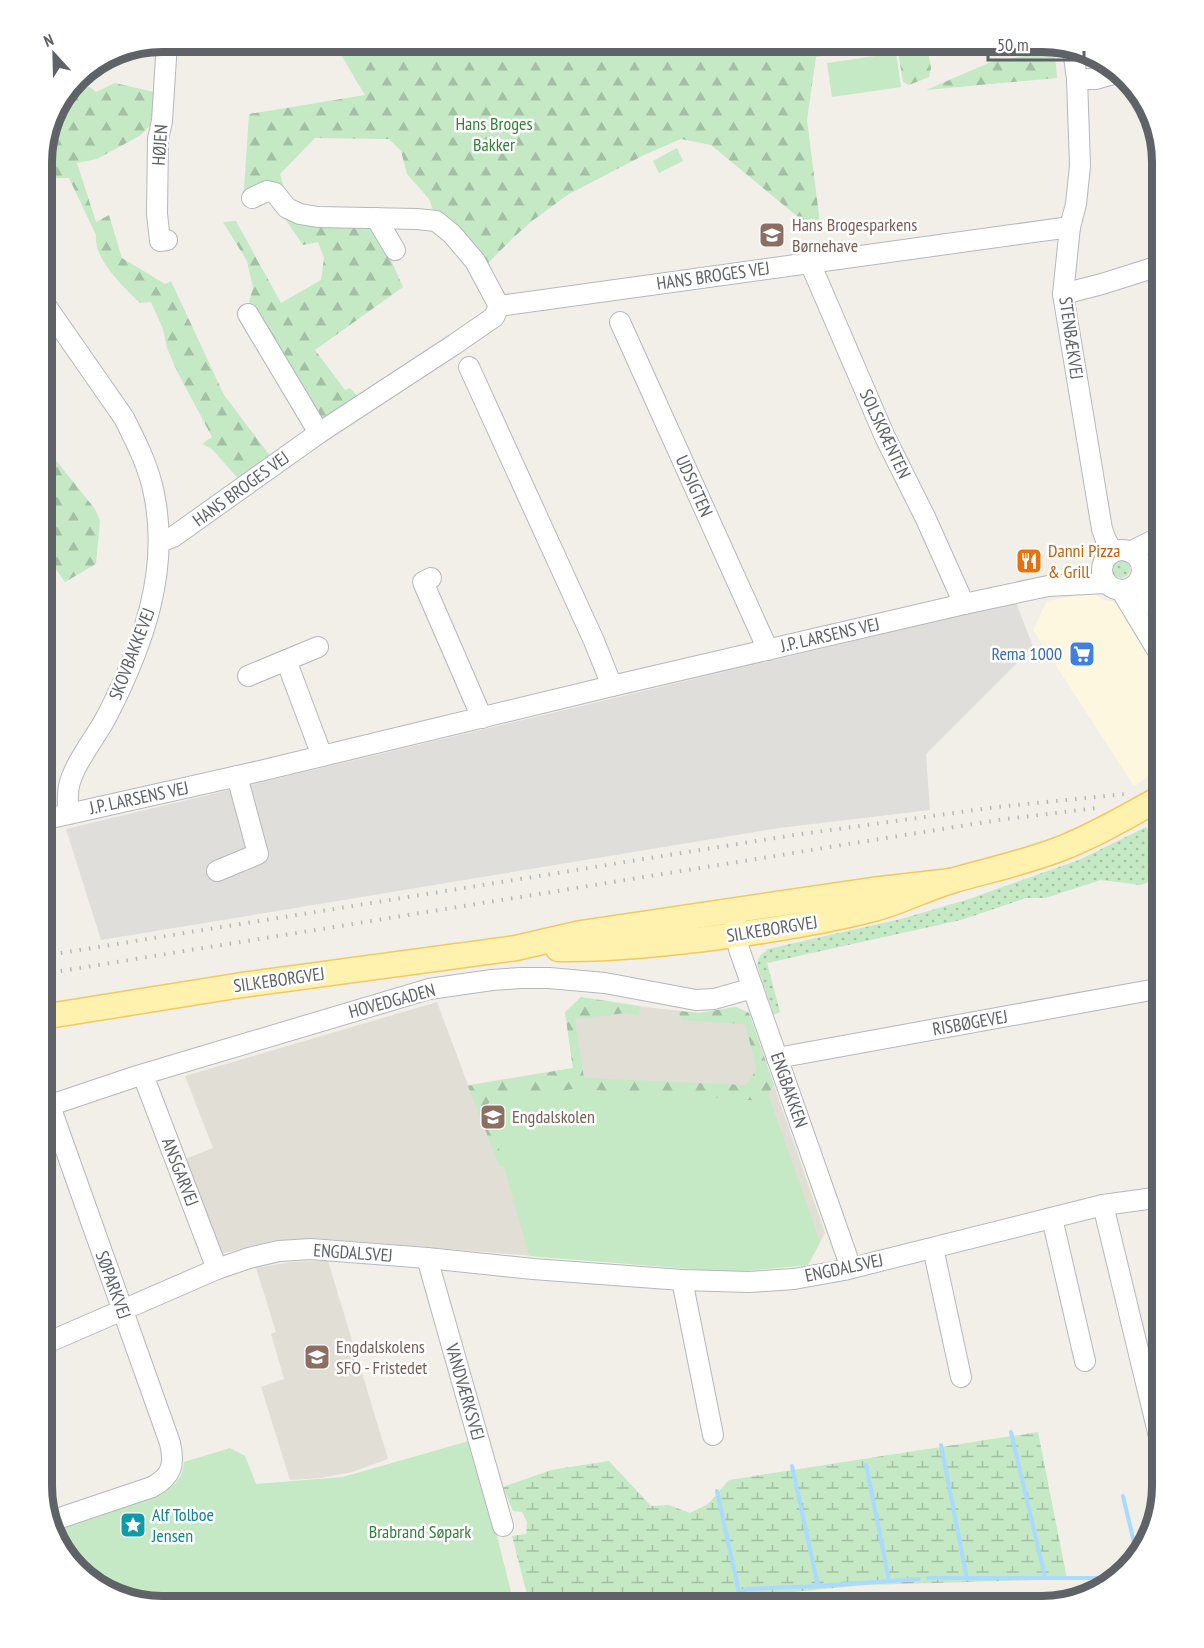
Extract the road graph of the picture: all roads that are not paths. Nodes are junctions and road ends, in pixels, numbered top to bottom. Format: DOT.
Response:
graph roads {
  1 [pos="166,53"];
  2 [pos="1074,57"];
  3 [pos="1109,75"];
  4 [pos="1077,80"];
  5 [pos="252,198"];
  6 [pos="376,218"];
  7 [pos="1070,227"];
  8 [pos="167,240"];
  9 [pos="395,250"];
  10 [pos="810,263"];
  11 [pos="1152,269"];
  12 [pos="1063,294"];
  13 [pos="499,306"];
  14 [pos="248,314"];
  15 [pos="53,316"];
  16 [pos="620,322"];
  17 [pos="469,367"];
  18 [pos="319,433"];
  19 [pos="160,542"];
  20 [pos="1152,543"];
  21 [pos="1152,560"];
  22 [pos="1114,569"];
  23 [pos="1141,573"];
  24 [pos="432,578"];
  25 [pos="1152,603"];
  26 [pos="964,604"];
  27 [pos="1152,639"];
  28 [pos="318,647"];
  29 [pos="768,650"];
  30 [pos="286,660"];
  31 [pos="248,676"];
  32 [pos="612,686"];
  33 [pos="482,718"];
  34 [pos="322,756"];
  35 [pos="237,776"];
  36 [pos="1152,803"];
  37 [pos="68,814"];
  38 [pos="53,818"];
  39 [pos="217,871"];
  40 [pos="951,881"];
  41 [pos="733,911"];
  42 [pos="737,935"];
  43 [pos="516,948"];
  44 [pos="753,988"];
  45 [pos="1152,990"];
  46 [pos="52,1015"];
  47 [pos="777,1058"];
  48 [pos="143,1075"];
  49 [pos="52,1105"];
  50 [pos="52,1124"];
  51 [pos="1152,1198"];
  52 [pos="1103,1205"];
  53 [pos="1052,1218"];
  54 [pos="933,1248"];
  55 [pos="427,1258"];
  56 [pos="851,1268"];
  57 [pos="217,1269"];
  58 [pos="682,1280"];
  59 [pos="122,1311"];
  60 [pos="52,1341"];
  61 [pos="1085,1361"];
  62 [pos="961,1377"];
  63 [pos="1152,1408"];
  64 [pos="713,1435"];
  65 [pos="58,1519"];
  66 [pos="503,1526"];
  1 -- 8 [label="street, HØJEN"];
  2 -- 4 [label="street, STENBÆKVEJ"];
  3 -- 4 [label="street"];
  4 -- 7 [label="street, STENBÆKVEJ"];
  5 -- 6 [label="street"];
  6 -- 9 [label="street"];
  6 -- 13 [label="street"];
  7 -- 10 [label="street, HANS BROGES VEJ"];
  7 -- 12 [label="street, STENBÆKVEJ"];
  10 -- 13 [label="street, HANS BROGES VEJ"];
  10 -- 26 [label="street, SOLSKRÆNTEN"];
  11 -- 12 [label="street"];
  12 -- 22 [label="street, STENBÆKVEJ"];
  13 -- 18 [label="street, HANS BROGES VEJ"];
  14 -- 18 [label="street"];
  15 -- 19 [label="street, SKOVBAKKEVEJ"];
  16 -- 29 [label="street, UDSIGTEN"];
  17 -- 32 [label="street"];
  18 -- 19 [label="street, HANS BROGES VEJ"];
  19 -- 37 [label="street, SKOVBAKKEVEJ"];
  20 -- 22 [label="street"];
  21 -- 23 [label="street"];
  22 -- 23 [label="street"];
  22 -- 23 [label="street"];
  22 -- 26 [label="street, J.P. LARSENS VEJ"];
  22 -- 27 [label="street, STENBÆKVEJ"];
  23 -- 25 [label="street"];
  24 -- 33 [label="street"];
  26 -- 29 [label="street, J.P. LARSENS VEJ"];
  28 -- 30 [label="street"];
  29 -- 32 [label="street, J.P. LARSENS VEJ"];
  30 -- 31 [label="street"];
  30 -- 34 [label="street"];
  32 -- 33 [label="street, J.P. LARSENS VEJ"];
  33 -- 34 [label="street, J.P. LARSENS VEJ"];
  34 -- 35 [label="street, J.P. LARSENS VEJ"];
  35 -- 37 [label="street, J.P. LARSENS VEJ"];
  35 -- 39 [label="street"];
  36 -- 40 [label="main road, SILKEBORGVEJ"];
  37 -- 38 [label="street, J.P. LARSENS VEJ"];
  40 -- 41 [label="main road, SILKEBORGVEJ"];
  40 -- 42 [label="main road, SILKEBORGVEJ"];
  41 -- 42 [label="street, ENGBAKKEN"];
  41 -- 43 [label="main road, SILKEBORGVEJ"];
  42 -- 43 [label="main road, SILKEBORGVEJ"];
  42 -- 44 [label="street, ENGBAKKEN"];
  43 -- 46 [label="main road, SILKEBORGVEJ"];
  44 -- 47 [label="street, ENGBAKKEN"];
  44 -- 48 [label="street, HOVEDGADEN"];
  45 -- 47 [label="street, RISBØGEVEJ"];
  47 -- 56 [label="street, ENGBAKKEN"];
  48 -- 49 [label="street, HOVEDGADEN"];
  48 -- 57 [label="street, ANSGARVEJ"];
  50 -- 59 [label="street, SØPARKVEJ"];
  51 -- 52 [label="street, ENGDALSVEJ"];
  52 -- 53 [label="street, ENGDALSVEJ"];
  52 -- 63 [label="street"];
  53 -- 54 [label="street, ENGDALSVEJ"];
  53 -- 61 [label="street"];
  54 -- 56 [label="street, ENGDALSVEJ"];
  54 -- 62 [label="street"];
  55 -- 57 [label="street, ENGDALSVEJ"];
  55 -- 58 [label="street, ENGDALSVEJ"];
  55 -- 66 [label="street, VANDVÆRKSVEJ"];
  56 -- 58 [label="street, ENGDALSVEJ"];
  57 -- 59 [label="street, ENGDALSVEJ"];
  58 -- 64 [label="street"];
  59 -- 60 [label="street, ENGDALSVEJ"];
  59 -- 65 [label="street, SØPARKVEJ"];
}
